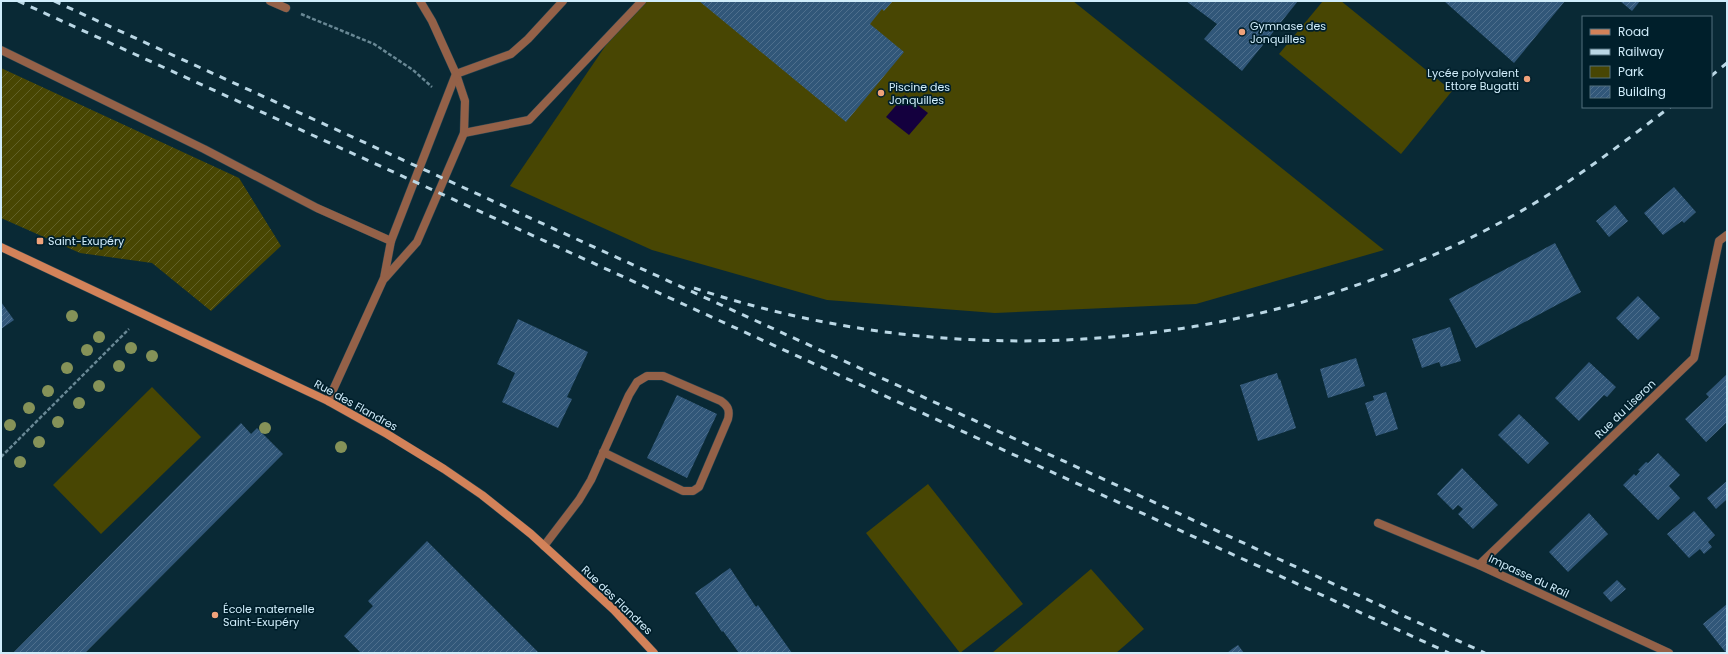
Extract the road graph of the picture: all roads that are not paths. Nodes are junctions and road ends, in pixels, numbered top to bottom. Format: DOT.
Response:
graph roads {
  1 [pos="270,1"];
  2 [pos="420,1"];
  3 [pos="563,1"];
  4 [pos="642,1"];
  5 [pos="286,8"];
  6 [pos="1,50"];
  7 [pos="456,74"];
  8 [pos="464,133"];
  9 [pos="1727,235"];
  10 [pos="391,241"];
  11 [pos="1,247"];
  12 [pos="384,278"];
  13 [pos="328,401"];
  14 [pos="603,452"];
  15 [pos="1378,523"];
  16 [pos="544,546"];
  17 [pos="1479,565"];
  18 [pos="654,653"];
  19 [pos="1669,653"];
  1 -- 5 [label="street"];
  2 -- 7 [label="street"];
  3 -- 7 [label="street"];
  4 -- 8 [label="street"];
  6 -- 10 [label="street"];
  7 -- 8 [label="street"];
  7 -- 10 [label="street"];
  8 -- 12 [label="street"];
  9 -- 17 [label="street, Rue du Liseron"];
  10 -- 12 [label="street"];
  11 -- 13 [label="street, Rue des Flandres"];
  12 -- 13 [label="street"];
  13 -- 16 [label="street, Rue des Flandres"];
  14 -- 14 [label="street"];
  14 -- 16 [label="street"];
  15 -- 17 [label="street, Impasse du Rail"];
  16 -- 18 [label="street, Rue des Flandres"];
  17 -- 19 [label="street, Impasse du Rail"];
}
